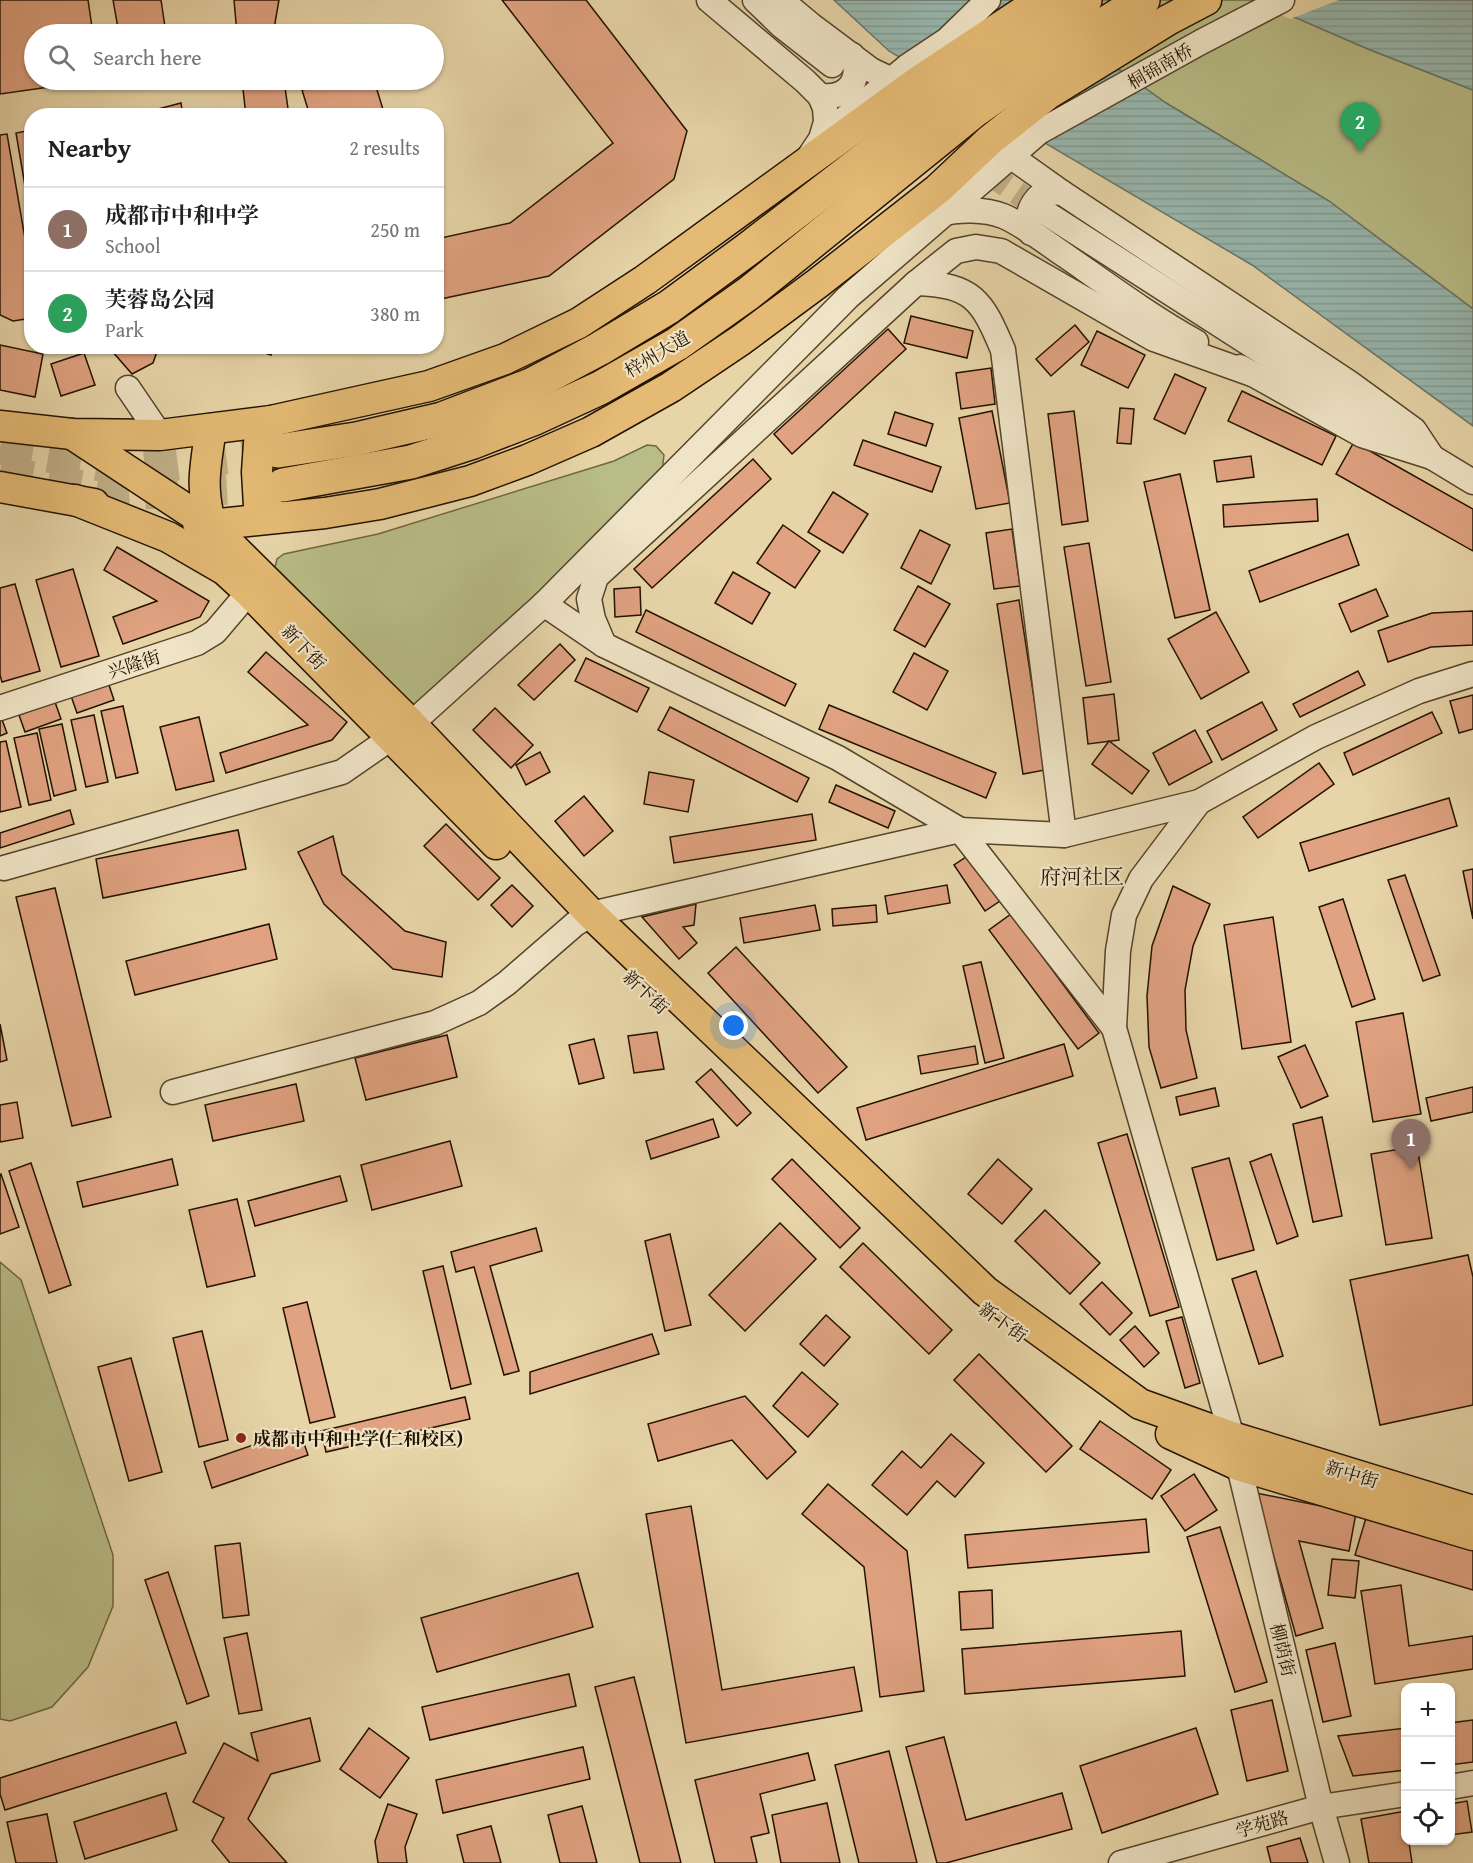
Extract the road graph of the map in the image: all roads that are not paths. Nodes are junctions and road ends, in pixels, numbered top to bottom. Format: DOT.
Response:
graph roads {
  1 [pos="709,0"];
  2 [pos="755,0"];
  3 [pos="781,0"];
  4 [pos="988,0"];
  5 [pos="1041,0"];
  6 [pos="1085,0"];
  7 [pos="1143,0"];
  8 [pos="1206,0"];
  9 [pos="1282,0"];
  10 [pos="842,60"];
  11 [pos="927,85"];
  12 [pos="820,96"];
  13 [pos="1002,142"];
  14 [pos="813,151"];
  15 [pos="1060,192"];
  16 [pos="945,213"];
  17 [pos="1049,215"];
  18 [pos="885,229"];
  19 [pos="1031,233"];
  20 [pos="915,283"];
  21 [pos="1252,374"];
  22 [pos="128,388"];
  23 [pos="0,426"];
  24 [pos="211,429"];
  25 [pos="72,435"];
  26 [pos="160,435"];
  27 [pos="275,436"];
  28 [pos="1432,457"];
  29 [pos="1473,482"];
  30 [pos="283,485"];
  31 [pos="0,487"];
  32 [pos="75,500"];
  33 [pos="278,517"];
  34 [pos="210,525"];
  35 [pos="225,570"];
  36 [pos="249,592"];
  37 [pos="544,604"];
  38 [pos="604,645"];
  39 [pos="1473,674"];
  40 [pos="0,708"];
  41 [pos="402,731"];
  42 [pos="1199,802"];
  43 [pos="960,830"];
  44 [pos="1064,835"];
  45 [pos="4,868"];
  46 [pos="583,919"];
  47 [pos="1114,1028"];
  48 [pos="173,1092"];
  49 [pos="1235,1451"];
  50 [pos="1473,1511"];
  51 [pos="1473,1535"];
  52 [pos="1473,1783"];
  53 [pos="1455,1786"];
  54 [pos="1401,1795"];
  55 [pos="1321,1807"];
  56 [pos="1121,1863"];
  57 [pos="1337,1863"];
  1 -- 12 [label="street"];
  2 -- 10 [label="street"];
  3 -- 10 [label="street"];
  4 -- 11 [label="street"];
  5 -- 11 [label="main road"];
  6 -- 11 [label="highway"];
  7 -- 11 [label="highway"];
  8 -- 13 [label="main road, 桐锦南桥"];
  9 -- 13 [label="street, 桐锦南桥"];
  10 -- 11 [label="street"];
  10 -- 12 [label="street"];
  11 -- 14 [label="main road"];
  11 -- 27 [label="highway, 梓州大道"];
  11 -- 30 [label="highway, 梓州大道"];
  12 -- 14 [label="street"];
  13 -- 15 [label="street"];
  13 -- 16 [label="street, 桐锦南桥"];
  13 -- 18 [label="main road, 桐锦南桥"];
  14 -- 27 [label="main road"];
  15 -- 19 [label="street"];
  15 -- 28 [label="street"];
  16 -- 18 [label="street"];
  16 -- 19 [label="street"];
  16 -- 37 [label="street, 桐锦南桥"];
  17 -- 28 [label="street"];
  18 -- 33 [label="main road, 桐锦南桥"];
  19 -- 21 [label="street"];
  20 -- 21 [label="street"];
  20 -- 38 [label="street"];
  20 -- 44 [label="street"];
  21 -- 28 [label="street"];
  22 -- 26 [label="street"];
  23 -- 25 [label="main road"];
  24 -- 26 [label="main road"];
  24 -- 27 [label="main road"];
  24 -- 34 [label="main road"];
  25 -- 26 [label="main road"];
  25 -- 34 [label="main road, 新下街"];
  27 -- 33 [label="main road"];
  28 -- 29 [label="street"];
  31 -- 32 [label="main road"];
  32 -- 34 [label="main road, 桐锦南桥"];
  32 -- 35 [label="main road, 新下街"];
  33 -- 34 [label="main road, 桐锦南桥"];
  34 -- 35 [label="main road"];
  34 -- 41 [label="main road, 新下街"];
  35 -- 36 [label="main road, 新下街"];
  36 -- 40 [label="street, 兴隆街"];
  36 -- 41 [label="main road, 新下街"];
  37 -- 38 [label="street"];
  37 -- 41 [label="street, 桐锦南桥"];
  38 -- 43 [label="street"];
  39 -- 42 [label="street"];
  41 -- 45 [label="street, 桐锦南桥"];
  41 -- 46 [label="main road, 新下街"];
  42 -- 44 [label="street"];
  42 -- 47 [label="street"];
  43 -- 44 [label="street"];
  43 -- 46 [label="street"];
  43 -- 47 [label="street"];
  46 -- 48 [label="street"];
  46 -- 49 [label="main road, 新下街"];
  47 -- 49 [label="street, 柳荫街"];
  49 -- 50 [label="main road, 新中街"];
  49 -- 51 [label="main road, 新中街"];
  49 -- 55 [label="street, 柳荫街"];
  52 -- 53 [label="street"];
  54 -- 55 [label="street, 学苑路"];
  55 -- 56 [label="street, 学苑路"];
  55 -- 57 [label="street, 柳荫街"];
}
